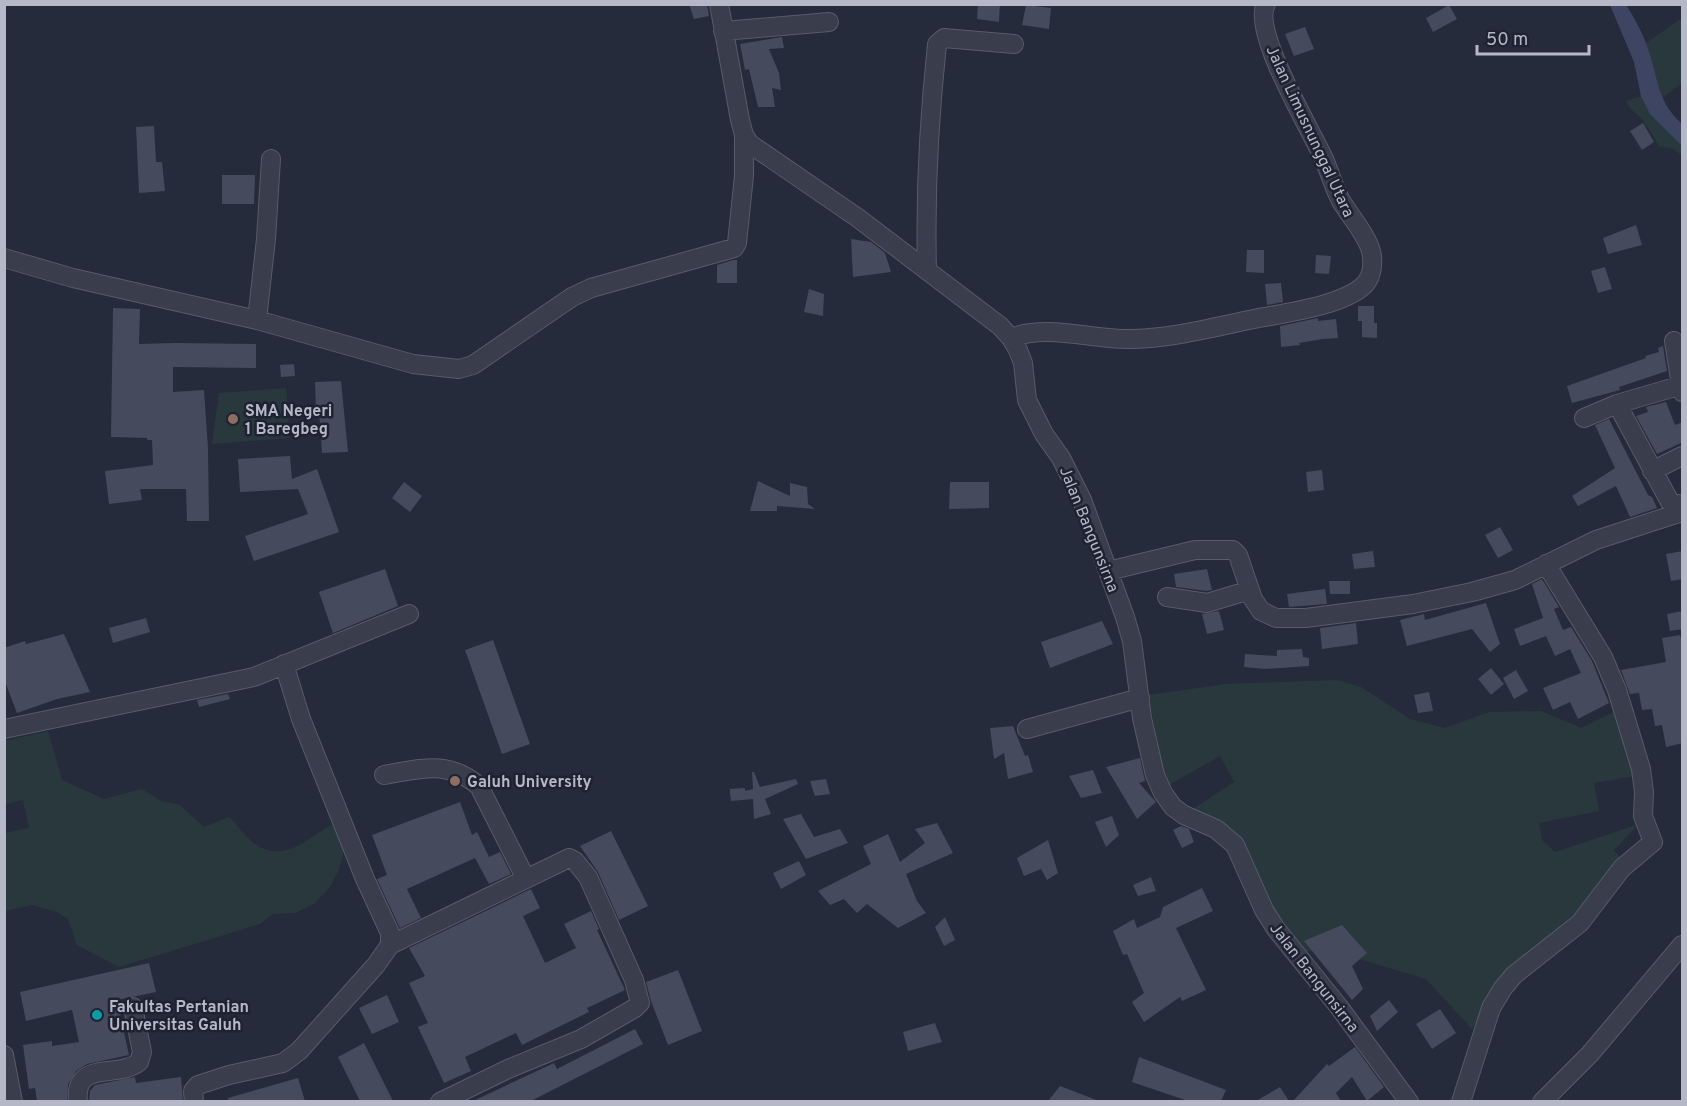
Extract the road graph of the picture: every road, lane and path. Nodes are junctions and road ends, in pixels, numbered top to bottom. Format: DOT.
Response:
graph roads {
  1 [pos="719,4"];
  2 [pos="1263,6"];
  3 [pos="829,22"];
  4 [pos="723,31"];
  5 [pos="1014,44"];
  6 [pos="744,135"];
  7 [pos="271,159"];
  8 [pos="4,258"];
  9 [pos="927,269"];
  10 [pos="257,320"];
  11 [pos="1011,338"];
  12 [pos="1674,341"];
  13 [pos="1682,388"];
  14 [pos="1617,404"];
  15 [pos="1584,418"];
  16 [pos="1683,456"];
  17 [pos="1652,471"];
  18 [pos="1683,505"];
  19 [pos="1683,512"];
  20 [pos="1546,564"];
  21 [pos="1108,572"];
  22 [pos="1251,590"];
  23 [pos="1167,597"];
  24 [pos="409,614"];
  25 [pos="284,664"];
  26 [pos="1140,698"];
  27 [pos="4,729"];
  28 [pos="1027,729"];
  29 [pos="384,775"];
  30 [pos="526,879"];
  31 [pos="390,945"];
  32 [pos="1683,945"];
  33 [pos="133,1007"];
  34 [pos="4,1055"];
  35 [pos="13,1101"];
  36 [pos="78,1101"];
  37 [pos="194,1101"];
  38 [pos="440,1101"];
  39 [pos="1409,1101"];
  40 [pos="1461,1101"];
  41 [pos="1542,1101"];
  1 -- 4 [label="street"];
  2 -- 11 [label="street, Jalan Limusnunggal Utara"];
  3 -- 4 [label="street"];
  4 -- 6 [label="street"];
  5 -- 9 [label="street"];
  6 -- 9 [label="street, Jalan Bangunsirna"];
  6 -- 10 [label="street"];
  7 -- 10 [label="street"];
  8 -- 10 [label="street"];
  9 -- 11 [label="street, Jalan Bangunsirna"];
  11 -- 21 [label="street, Jalan Bangunsirna"];
  12 -- 13 [label="street"];
  13 -- 14 [label="street"];
  14 -- 15 [label="street"];
  14 -- 17 [label="street"];
  16 -- 17 [label="street"];
  17 -- 18 [label="street"];
  19 -- 20 [label="street"];
  20 -- 22 [label="street"];
  20 -- 40 [label="street"];
  21 -- 22 [label="street"];
  21 -- 26 [label="street, Jalan Bangunsirna"];
  22 -- 23 [label="street"];
  24 -- 25 [label="street"];
  25 -- 27 [label="street"];
  25 -- 31 [label="street"];
  26 -- 28 [label="street"];
  26 -- 39 [label="street, Jalan Bangunsirna"];
  29 -- 30 [label="street"];
  30 -- 31 [label="street"];
  30 -- 38 [label="street"];
  31 -- 37 [label="street"];
  32 -- 41 [label="street"];
  33 -- 36 [label="street"];
  34 -- 35 [label="street"];
}
